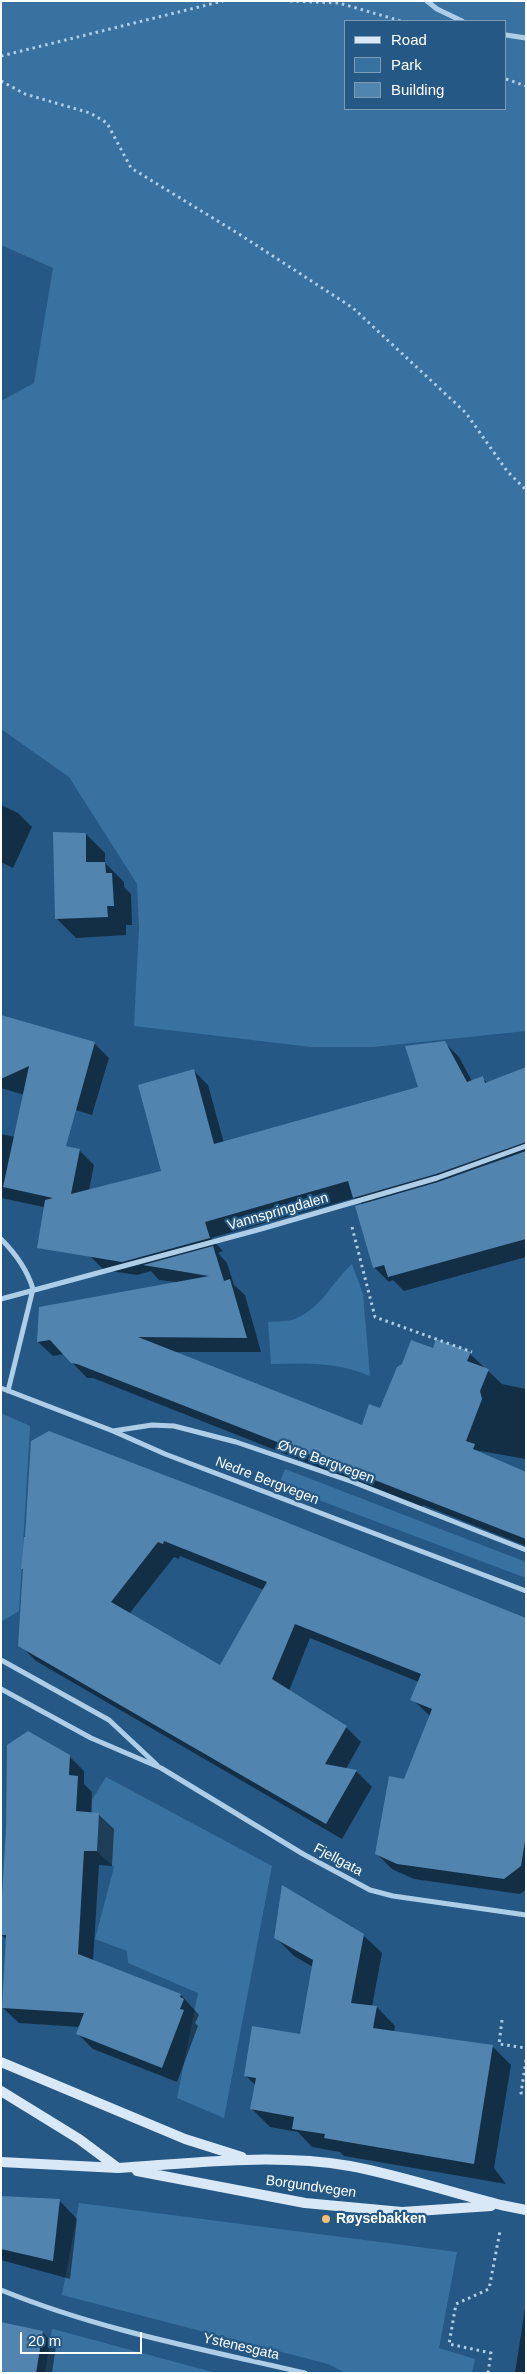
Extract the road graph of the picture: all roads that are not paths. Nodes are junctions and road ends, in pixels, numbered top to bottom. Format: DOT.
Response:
graph roads {
  1 [pos="427,1"];
  2 [pos="460,20"];
  3 [pos="507,34"];
  4 [pos="526,38"];
  5 [pos="526,1146"];
  6 [pos="1,1239"];
  7 [pos="33,1289"];
  8 [pos="1,1299"];
  9 [pos="1,1388"];
  10 [pos="8,1391"];
  11 [pos="113,1431"];
  12 [pos="526,1550"];
  13 [pos="526,1591"];
  14 [pos="1,1660"];
  15 [pos="1,1689"];
  16 [pos="161,1768"];
  17 [pos="526,1915"];
  18 [pos="1,2062"];
  19 [pos="1,2090"];
  20 [pos="248,2159"];
  21 [pos="1,2162"];
  22 [pos="118,2168"];
  23 [pos="503,2206"];
  24 [pos="526,2210"];
  25 [pos="1,2290"];
  26 [pos="305,2373"];
  1 -- 2 [label="street"];
  3 -- 4 [label="street"];
  5 -- 7 [label="street, Vannspringdalen"];
  6 -- 7 [label="street"];
  7 -- 8 [label="street, Vannspringdalen"];
  7 -- 10 [label="street"];
  9 -- 10 [label="street, Nedre Bergvegen"];
  10 -- 11 [label="street, Nedre Bergvegen"];
  11 -- 12 [label="street, Øvre Bergvegen"];
  11 -- 13 [label="street, Nedre Bergvegen"];
  14 -- 16 [label="street, Fjellgata"];
  15 -- 16 [label="street, Fjellgata"];
  16 -- 17 [label="street, Fjellgata"];
  18 -- 20 [label="main road, Borgundvegen"];
  19 -- 22 [label="main road, Borgundvegen"];
  20 -- 22 [label="main road, Borgundvegen"];
  20 -- 23 [label="main road, Borgundvegen"];
  21 -- 22 [label="main road, Borgundvegen"];
  22 -- 23 [label="main road, Borgundvegen"];
  23 -- 24 [label="main road, Borgundvegen"];
  25 -- 26 [label="street, Ystenesgata"];
}
